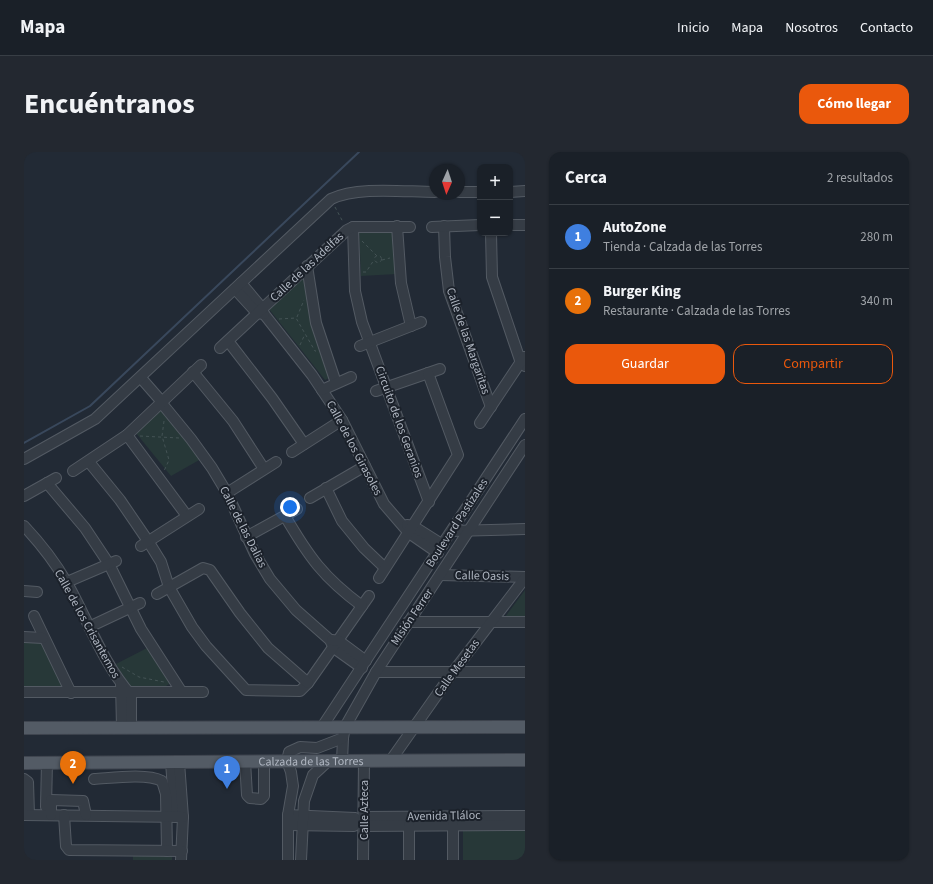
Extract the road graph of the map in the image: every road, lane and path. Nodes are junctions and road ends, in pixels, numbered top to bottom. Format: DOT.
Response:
graph roads {
  1 [pos="429,192"];
  2 [pos="465,192"];
  3 [pos="477,192"];
  4 [pos="513,192"];
  5 [pos="525,192"];
  6 [pos="331,199"];
  7 [pos="477,225"];
  8 [pos="513,225"];
  9 [pos="525,225"];
  10 [pos="397,226"];
  11 [pos="444,226"];
  12 [pos="410,227"];
  13 [pos="432,227"];
  14 [pos="351,230"];
  15 [pos="491,236"];
  16 [pos="398,255"];
  17 [pos="377,256"];
  18 [pos="374,260"];
  19 [pos="381,260"];
  20 [pos="306,266"];
  21 [pos="353,273"];
  22 [pos="238,286"];
  23 [pos="309,286"];
  24 [pos="263,314"];
  25 [pos="296,318"];
  26 [pos="421,322"];
  27 [pos="411,326"];
  28 [pos="306,333"];
  29 [pos="365,344"];
  30 [pos="325,352"];
  31 [pos="295,353"];
  32 [pos="523,359"];
  33 [pos="201,365"];
  34 [pos="440,369"];
  35 [pos="193,372"];
  36 [pos="428,373"];
  37 [pos="351,377"];
  38 [pos="138,380"];
  39 [pos="336,383"];
  40 [pos="386,387"];
  41 [pos="322,390"];
  42 [pos="376,391"];
  43 [pos="162,406"];
  44 [pos="491,407"];
  45 [pos="525,419"];
  46 [pos="342,420"];
  47 [pos="480,423"];
  48 [pos="127,435"];
  49 [pos="162,436"];
  50 [pos="191,440"];
  51 [pos="304,444"];
  52 [pos="292,452"];
  53 [pos="524,452"];
  54 [pos="24,459"];
  55 [pos="89,462"];
  56 [pos="276,462"];
  57 [pos="365,466"];
  58 [pos="264,469"];
  59 [pos="73,471"];
  60 [pos="161,479"];
  61 [pos="326,488"];
  62 [pos="227,493"];
  63 [pos="24,496"];
  64 [pos="310,498"];
  65 [pos="429,502"];
  66 [pos="199,509"];
  67 [pos="298,509"];
  68 [pos="186,516"];
  69 [pos="285,516"];
  70 [pos="24,526"];
  71 [pos="411,529"];
  72 [pos="525,529"];
  73 [pos="471,530"];
  74 [pos="452,531"];
  75 [pos="246,537"];
  76 [pos="144,544"];
  77 [pos="440,549"];
  78 [pos="112,562"];
  79 [pos="385,568"];
  80 [pos="440,575"];
  81 [pos="525,577"];
  82 [pos="379,578"];
  83 [pos="67,582"];
  84 [pos="170,587"];
  85 [pos="24,591"];
  86 [pos="37,592"];
  87 [pos="157,594"];
  88 [pos="369,596"];
  89 [pos="140,603"];
  90 [pos="362,606"];
  91 [pos="129,608"];
  92 [pos="34,616"];
  93 [pos="408,622"];
  94 [pos="491,622"];
  95 [pos="525,622"];
  96 [pos="89,627"];
  97 [pos="24,637"];
  98 [pos="43,638"];
  99 [pos="334,643"];
  100 [pos="364,664"];
  101 [pos="110,666"];
  102 [pos="376,672"];
  103 [pos="453,672"];
  104 [pos="525,672"];
  105 [pos="308,683"];
  106 [pos="180,688"];
  107 [pos="123,689"];
  108 [pos="24,692"];
  109 [pos="71,692"];
  110 [pos="203,692"];
  111 [pos="322,726"];
  112 [pos="126,727"];
  113 [pos="415,727"];
  114 [pos="525,727"];
  115 [pos="24,728"];
  116 [pos="344,732"];
  117 [pos="391,760"];
  118 [pos="525,760"];
  119 [pos="287,761"];
  120 [pos="342,761"];
  121 [pos="364,761"];
  122 [pos="24,762"];
  123 [pos="175,762"];
  124 [pos="327,762"];
  125 [pos="43,763"];
  126 [pos="245,766"];
  127 [pos="264,766"];
  128 [pos="94,779"];
  129 [pos="24,780"];
  130 [pos="27,815"];
  131 [pos="46,815"];
  132 [pos="64,815"];
  133 [pos="86,815"];
  134 [pos="525,816"];
  135 [pos="175,817"];
  136 [pos="288,820"];
  137 [pos="302,820"];
  138 [pos="364,822"];
  139 [pos="454,825"];
  140 [pos="525,825"];
  141 [pos="409,826"];
  142 [pos="167,851"];
  143 [pos="127,855"];
  144 [pos="182,856"];
  145 [pos="288,860"];
  146 [pos="301,860"];
  147 [pos="363,860"];
  148 [pos="409,860"];
  149 [pos="453,860"];
  1 -- 6 [label="street"];
  2 -- 3 [label="street"];
  4 -- 5 [label="street"];
  6 -- 14 [label="path"];
  6 -- 22 [label="street"];
  7 -- 11 [label="street"];
  8 -- 9 [label="street"];
  10 -- 12 [label="street, Calle de las Adelfas"];
  10 -- 14 [label="street, Calle de las Adelfas"];
  10 -- 16 [label="street"];
  11 -- 13 [label="street"];
  11 -- 44 [label="street, Calle de las Margaritas"];
  14 -- 17 [label="path"];
  14 -- 20 [label="street, Calle de las Adelfas"];
  14 -- 21 [label="street, Circuito de los Geranios"];
  15 -- 32 [label="street"];
  16 -- 19 [label="path"];
  16 -- 27 [label="street"];
  17 -- 18 [label="path"];
  17 -- 19 [label="path"];
  18 -- 19 [label="path"];
  18 -- 21 [label="path"];
  20 -- 23 [label="street"];
  20 -- 24 [label="street, Calle de las Adelfas"];
  21 -- 29 [label="street, Circuito de los Geranios"];
  22 -- 24 [label="street, Calle de los Girasoles"];
  22 -- 38 [label="street"];
  23 -- 25 [label="path"];
  23 -- 30 [label="street"];
  24 -- 25 [label="path"];
  24 -- 31 [label="street, Calle de los Girasoles"];
  24 -- 51 [label="street, Calle de las Adelfas"];
  25 -- 28 [label="path"];
  26 -- 27 [label="street"];
  27 -- 29 [label="street"];
  28 -- 30 [label="path"];
  28 -- 31 [label="path"];
  29 -- 40 [label="street, Circuito de los Geranios"];
  30 -- 39 [label="street"];
  31 -- 41 [label="street, Calle de los Girasoles"];
  32 -- 44 [label="street"];
  33 -- 35 [label="street"];
  34 -- 36 [label="street"];
  35 -- 43 [label="street"];
  35 -- 58 [label="street"];
  36 -- 40 [label="street"];
  36 -- 65 [label="street, Circuito de los Geranios"];
  37 -- 39 [label="street"];
  38 -- 43 [label="street, Calle de las Dalias"];
  38 -- 54 [label="street"];
  39 -- 41 [label="street"];
  40 -- 42 [label="street"];
  40 -- 65 [label="street, Circuito de los Geranios"];
  41 -- 46 [label="street, Calle de los Girasoles"];
  43 -- 48 [label="street"];
  43 -- 49 [label="path"];
  43 -- 50 [label="street, Calle de las Dalias"];
  44 -- 47 [label="street"];
  45 -- 74 [label="street, Boulevard Pastizales"];
  46 -- 51 [label="street"];
  46 -- 57 [label="street, Calle de los Girasoles"];
  48 -- 49 [label="path"];
  48 -- 55 [label="street"];
  48 -- 60 [label="street"];
  49 -- 50 [label="path"];
  49 -- 60 [label="path"];
  50 -- 62 [label="street, Calle de las Dalias"];
  51 -- 52 [label="street"];
  53 -- 73 [label="street, Misión Ferrer"];
  55 -- 59 [label="street"];
  55 -- 76 [label="street"];
  56 -- 58 [label="street"];
  57 -- 61 [label="street"];
  57 -- 71 [label="street, Calle de los Girasoles"];
  58 -- 62 [label="street"];
  60 -- 68 [label="street"];
  61 -- 64 [label="street"];
  61 -- 79 [label="street"];
  62 -- 75 [label="street, Calle de las Dalias"];
  63 -- 78 [label="street"];
  65 -- 71 [label="street, Circuito de los Geranios"];
  66 -- 68 [label="street"];
  67 -- 69 [label="street"];
  68 -- 76 [label="street"];
  69 -- 75 [label="street"];
  69 -- 90 [label="street"];
  70 -- 83 [label="street, Calle de los Crisantemos"];
  71 -- 77 [label="street, Calle de los Girasoles"];
  71 -- 79 [label="street, Circuito de los Geranios"];
  72 -- 73 [label="street"];
  73 -- 74 [label="street"];
  73 -- 80 [label="street, Misión Ferrer"];
  74 -- 77 [label="street, Boulevard Pastizales"];
  75 -- 99 [label="street, Calle de las Dalias"];
  76 -- 84 [label="street"];
  77 -- 100 [label="street, Boulevard Pastizales"];
  78 -- 83 [label="street"];
  78 -- 91 [label="street"];
  79 -- 82 [label="street, Circuito de los Geranios"];
  80 -- 81 [label="street, Calle Oasis"];
  80 -- 93 [label="street, Misión Ferrer"];
  81 -- 94 [label="street, Calle Mesetas"];
  83 -- 96 [label="street, Calle de los Crisantemos"];
  84 -- 87 [label="street"];
  84 -- 105 [label="street"];
  84 -- 105 [label="street"];
  85 -- 86 [label="street"];
  88 -- 90 [label="street"];
  89 -- 91 [label="street"];
  90 -- 99 [label="street"];
  91 -- 96 [label="street"];
  91 -- 106 [label="street"];
  92 -- 98 [label="street"];
  93 -- 94 [label="street"];
  93 -- 102 [label="street, Misión Ferrer"];
  94 -- 95 [label="street"];
  94 -- 103 [label="street, Calle Mesetas"];
  96 -- 101 [label="street, Calle de los Crisantemos"];
  97 -- 98 [label="street"];
  98 -- 109 [label="street"];
  99 -- 100 [label="street, Calle de las Dalias"];
  99 -- 105 [label="street"];
  100 -- 111 [label="street, Boulevard Pastizales"];
  101 -- 106 [label="path"];
  101 -- 107 [label="street, Calle de los Crisantemos"];
  102 -- 103 [label="street"];
  102 -- 116 [label="street, Misión Ferrer"];
  103 -- 104 [label="street"];
  103 -- 113 [label="street, Calle Mesetas"];
  106 -- 107 [label="street"];
  106 -- 110 [label="street"];
  107 -- 109 [label="street"];
  107 -- 112 [label="street, Calle de los Crisantemos"];
  108 -- 109 [label="street"];
  111 -- 112 [label="main road"];
  111 -- 116 [label="main road"];
  112 -- 115 [label="main road"];
  113 -- 114 [label="main road"];
  113 -- 116 [label="main road"];
  113 -- 117 [label="street, Calle Mesetas"];
  116 -- 119 [label="street"];
  116 -- 120 [label="street"];
  117 -- 118 [label="main road, Calzada de las Torres"];
  117 -- 121 [label="main road, Calzada de las Torres"];
  119 -- 124 [label="main road, Calzada de las Torres"];
  119 -- 127 [label="main road, Calzada de las Torres"];
  119 -- 136 [label="street"];
  120 -- 121 [label="main road, Calzada de las Torres"];
  120 -- 124 [label="main road, Calzada de las Torres"];
  121 -- 138 [label="street, Calle Azteca"];
  122 -- 125 [label="main road, Calzada de las Torres"];
  123 -- 125 [label="main road, Calzada de las Torres"];
  123 -- 126 [label="main road, Calzada de las Torres"];
  123 -- 135 [label="street"];
  124 -- 137 [label="street"];
  125 -- 131 [label="street"];
  126 -- 127 [label="main road, Calzada de las Torres"];
  126 -- 127 [label="street"];
  128 -- 135 [label="street"];
  129 -- 130 [label="street"];
  130 -- 131 [label="street"];
  131 -- 132 [label="street"];
  131 -- 133 [label="street"];
  132 -- 133 [label="street"];
  132 -- 143 [label="street"];
  133 -- 135 [label="street"];
  134 -- 138 [label="street, Avenida Tláloc"];
  135 -- 142 [label="street"];
  135 -- 144 [label="street"];
  136 -- 137 [label="street"];
  136 -- 145 [label="street"];
  137 -- 146 [label="street"];
  138 -- 141 [label="street, Avenida Tláloc"];
  138 -- 147 [label="street, Calle Azteca"];
  139 -- 140 [label="street, Avenida Tláloc"];
  139 -- 141 [label="street, Avenida Tláloc"];
  139 -- 149 [label="street"];
  141 -- 148 [label="street"];
  142 -- 143 [label="street"];
  142 -- 144 [label="street"];
}
